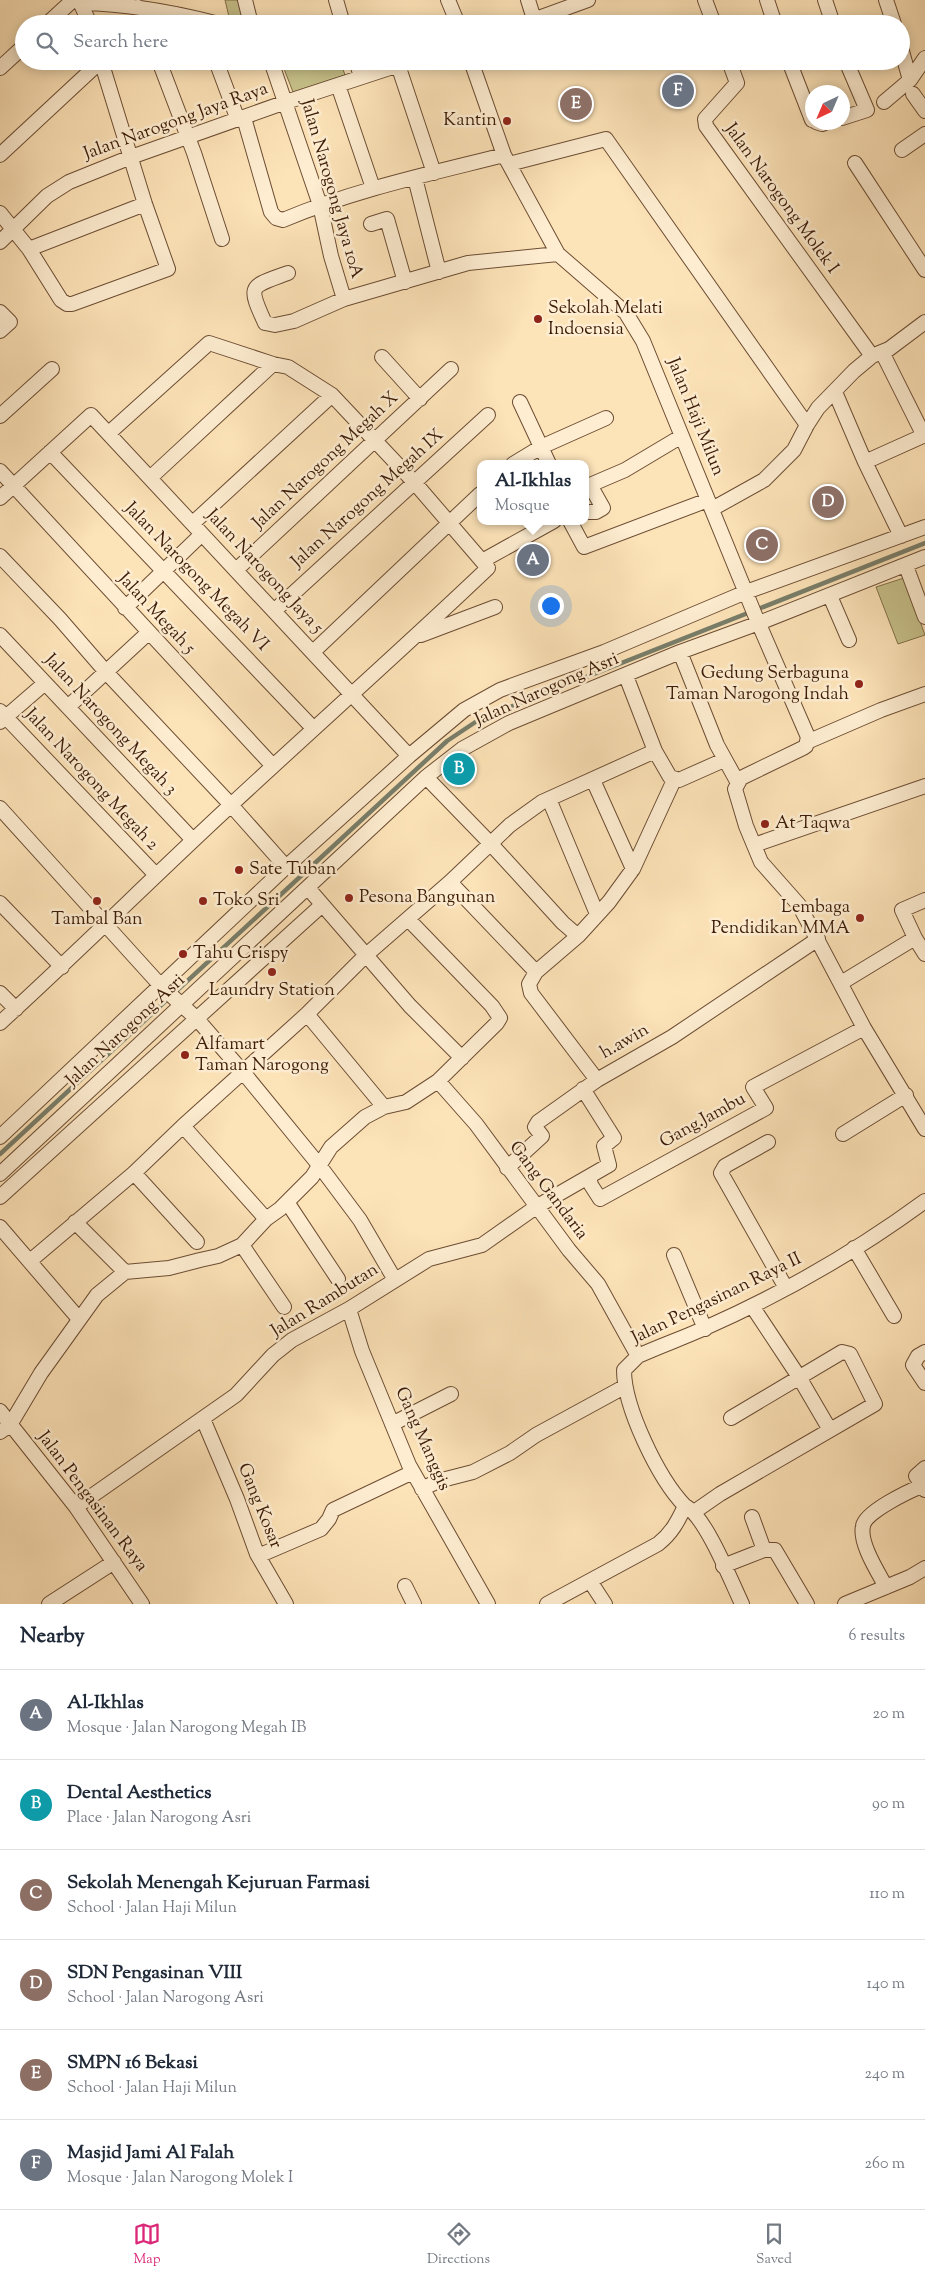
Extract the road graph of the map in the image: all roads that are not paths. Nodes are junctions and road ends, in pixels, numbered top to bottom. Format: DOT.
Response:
graph roads {
  1 [pos="245,0"];
  2 [pos="336,0"];
  3 [pos="448,0"];
  4 [pos="528,0"];
  5 [pos="588,0"];
  6 [pos="705,0"];
  7 [pos="767,0"];
  8 [pos="825,0"];
  9 [pos="886,0"];
  10 [pos="78,1"];
  11 [pos="141,5"];
  12 [pos="59,15"];
  13 [pos="85,15"];
  14 [pos="178,15"];
  15 [pos="249,15"];
  16 [pos="340,15"];
  17 [pos="454,15"];
  18 [pos="528,15"];
  19 [pos="547,15"];
  20 [pos="711,15"];
  21 [pos="772,15"];
  22 [pos="830,15"];
  23 [pos="891,15"];
  24 [pos="15,54"];
  25 [pos="925,58"];
  26 [pos="0,68"];
  27 [pos="91,70"];
  28 [pos="104,70"];
  29 [pos="162,70"];
  30 [pos="220,70"];
  31 [pos="274,70"];
  32 [pos="359,70"];
  33 [pos="381,70"];
  34 [pos="407,70"];
  35 [pos="474,70"];
  36 [pos="732,70"];
  37 [pos="793,70"];
  38 [pos="850,70"];
  39 [pos="907,70"];
  40 [pos="361,76"];
  41 [pos="338,85"];
  42 [pos="912,87"];
  43 [pos="286,102"];
  44 [pos="805,102"];
  45 [pos="884,102"];
  46 [pos="925,111"];
  47 [pos="850,115"];
  48 [pos="241,119"];
  49 [pos="925,134"];
  50 [pos="188,138"];
  51 [pos="902,150"];
  52 [pos="0,155"];
  53 [pos="131,157"];
  54 [pos="507,159"];
  55 [pos="855,163"];
  56 [pos="434,173"];
  57 [pos="415,178"];
  58 [pos="373,188"];
  59 [pos="145,204"];
  60 [pos="320,205"];
  61 [pos="0,213"];
  62 [pos="371,224"];
  63 [pos="14,228"];
  64 [pos="222,239"];
  65 [pos="0,242"];
  66 [pos="29,249"];
  67 [pos="558,254"];
  68 [pos="925,270"];
  69 [pos="439,272"];
  70 [pos="288,273"];
  71 [pos="405,282"];
  72 [pos="344,299"];
  73 [pos="0,312"];
  74 [pos="925,322"];
  75 [pos="5,327"];
  76 [pos="877,354"];
  77 [pos="382,357"];
  78 [pos="273,364"];
  79 [pos="52,369"];
  80 [pos="451,370"];
  81 [pos="835,392"];
  82 [pos="332,395"];
  83 [pos="420,399"];
  84 [pos="520,402"];
  85 [pos="488,414"];
  86 [pos="0,416"];
  87 [pos="606,418"];
  88 [pos="807,425"];
  89 [pos="109,433"];
  90 [pos="924,435"];
  91 [pos="682,436"];
  92 [pos="376,440"];
  93 [pos="541,447"];
  94 [pos="50,452"];
  95 [pos="519,460"];
  96 [pos="547,460"];
  97 [pos="865,462"];
  98 [pos="0,471"];
  99 [pos="150,478"];
  100 [pos="414,482"];
  101 [pos="12,487"];
  102 [pos="477,497"];
  103 [pos="0,498"];
  104 [pos="710,505"];
  105 [pos="589,512"];
  106 [pos="450,523"];
  107 [pos="547,525"];
  108 [pos="572,525"];
  109 [pos="925,527"];
  110 [pos="197,528"];
  111 [pos="902,536"];
  112 [pos="0,556"];
  113 [pos="925,557"];
  114 [pos="482,561"];
  115 [pos="906,566"];
  116 [pos="236,570"];
  117 [pos="164,571"];
  118 [pos="747,596"];
  119 [pos="830,596"];
  120 [pos="495,607"];
  121 [pos="125,608"];
  122 [pos="274,611"];
  123 [pos="925,617"];
  124 [pos="757,619"];
  125 [pos="148,633"];
  126 [pos="0,635"];
  127 [pos="416,637"];
  128 [pos="848,640"];
  129 [pos="313,652"];
  130 [pos="680,652"];
  131 [pos="106,672"];
  132 [pos="626,676"];
  133 [pos="45,682"];
  134 [pos="351,693"];
  135 [pos="925,694"];
  136 [pos="68,706"];
  137 [pos="2,717"];
  138 [pos="313,728"];
  139 [pos="807,742"];
  140 [pos="655,751"];
  141 [pos="409,756"];
  142 [pos="724,760"];
  143 [pos="273,766"];
  144 [pos="426,777"];
  145 [pos="593,780"];
  146 [pos="674,780"];
  147 [pos="738,783"];
  148 [pos="925,786"];
  149 [pos="549,799"];
  150 [pos="231,805"];
  151 [pos="0,808"];
  152 [pos="193,840"];
  153 [pos="490,843"];
  154 [pos="754,845"];
  155 [pos="286,867"];
  156 [pos="633,869"];
  157 [pos="156,875"];
  158 [pos="450,882"];
  159 [pos="308,888"];
  160 [pos="925,900"];
  161 [pos="0,903"];
  162 [pos="322,905"];
  163 [pos="597,914"];
  164 [pos="408,919"];
  165 [pos="105,924"];
  166 [pos="578,936"];
  167 [pos="915,938"];
  168 [pos="818,939"];
  169 [pos="925,954"];
  170 [pos="365,956"];
  171 [pos="62,967"];
  172 [pos="536,972"];
  173 [pos="841,983"];
  174 [pos="0,992"];
  175 [pos="172,995"];
  176 [pos="16,1009"];
  177 [pos="307,1014"];
  178 [pos="197,1019"];
  179 [pos="0,1023"];
  180 [pos="864,1028"];
  181 [pos="462,1058"];
  182 [pos="243,1072"];
  183 [pos="438,1080"];
  184 [pos="597,1080"];
  185 [pos="583,1089"];
  186 [pos="906,1095"];
  187 [pos="384,1107"];
  188 [pos="183,1126"];
  189 [pos="925,1128"];
  190 [pos="843,1134"];
  191 [pos="0,1137"];
  192 [pos="768,1142"];
  193 [pos="319,1165"];
  194 [pos="507,1168"];
  195 [pos="4,1170"];
  196 [pos="134,1173"];
  197 [pos="589,1177"];
  198 [pos="20,1178"];
  199 [pos="0,1197"];
  200 [pos="925,1201"];
  201 [pos="287,1202"];
  202 [pos="536,1207"];
  203 [pos="266,1219"];
  204 [pos="75,1222"];
  205 [pos="0,1227"];
  206 [pos="197,1242"];
  207 [pos="242,1245"];
  208 [pos="854,1248"];
  209 [pos="674,1255"];
  210 [pos="30,1261"];
  211 [pos="125,1272"];
  212 [pos="338,1279"];
  213 [pos="395,1280"];
  214 [pos="786,1288"];
  215 [pos="752,1306"];
  216 [pos="284,1307"];
  217 [pos="349,1309"];
  218 [pos="894,1316"];
  219 [pos="79,1319"];
  220 [pos="705,1329"];
  221 [pos="925,1352"];
  222 [pos="638,1356"];
  223 [pos="799,1377"];
  224 [pos="925,1383"];
  225 [pos="624,1386"];
  226 [pos="451,1394"];
  227 [pos="0,1411"];
  228 [pos="203,1418"];
  229 [pos="731,1418"];
  230 [pos="392,1424"];
  231 [pos="3,1425"];
  232 [pos="830,1430"];
  233 [pos="925,1468"];
  234 [pos="412,1472"];
  235 [pos="422,1488"];
  236 [pos="924,1488"];
  237 [pos="76,1507"];
  238 [pos="689,1509"];
  239 [pos="752,1517"];
  240 [pos="764,1550"];
  241 [pos="258,1556"];
  242 [pos="114,1562"];
  243 [pos="723,1566"];
  244 [pos="925,1568"];
  245 [pos="590,1581"];
  246 [pos="405,1586"];
  247 [pos="886,1587"];
  248 [pos="49,1604"];
  249 [pos="142,1604"];
  250 [pos="286,1604"];
  251 [pos="414,1604"];
  252 [pos="488,1604"];
  253 [pos="547,1604"];
  254 [pos="604,1604"];
  255 [pos="742,1604"];
  256 [pos="807,1604"];
  257 [pos="845,1604"];
  1 -- 15 [label="street"];
  2 -- 16 [label="street"];
  3 -- 17 [label="street"];
  4 -- 18 [label="street"];
  5 -- 19 [label="street"];
  6 -- 20 [label="street"];
  7 -- 21 [label="street"];
  8 -- 22 [label="street"];
  9 -- 23 [label="street"];
  10 -- 11 [label="street"];
  10 -- 12 [label="street"];
  10 -- 13 [label="street"];
  11 -- 14 [label="street"];
  24 -- 26 [label="street"];
  25 -- 42 [label="street"];
  27 -- 52 [label="street"];
  28 -- 53 [label="street"];
  29 -- 50 [label="street"];
  30 -- 48 [label="street"];
  31 -- 43 [label="street, Jalan Narogong Jaya 10A"];
  32 -- 40 [label="street"];
  33 -- 40 [label="street, Jalan Narogong Jaya Raya"];
  34 -- 56 [label="street"];
  35 -- 54 [label="street, Jalan Haji Milun"];
  36 -- 76 [label="street, Jalan Narogong Molek I"];
  37 -- 44 [label="street"];
  38 -- 47 [label="street"];
  39 -- 42 [label="street"];
  40 -- 41 [label="street, Jalan Narogong Jaya Raya"];
  41 -- 43 [label="street, Jalan Narogong Jaya Raya"];
  41 -- 58 [label="street"];
  42 -- 45 [label="street"];
  42 -- 46 [label="street"];
  43 -- 48 [label="street, Jalan Narogong Jaya Raya"];
  43 -- 60 [label="street, Jalan Narogong Jaya 10A"];
  48 -- 50 [label="street, Jalan Narogong Jaya Raya"];
  48 -- 60 [label="street"];
  49 -- 51 [label="street"];
  50 -- 53 [label="street, Jalan Narogong Jaya Raya"];
  50 -- 64 [label="street"];
  53 -- 59 [label="street"];
  53 -- 63 [label="street, Jalan Narogong Jaya Raya"];
  54 -- 56 [label="street"];
  54 -- 67 [label="street, Jalan Haji Milun"];
  54 -- 88 [label="street"];
  55 -- 68 [label="street"];
  56 -- 57 [label="street"];
  57 -- 58 [label="street"];
  57 -- 69 [label="street"];
  58 -- 60 [label="street"];
  59 -- 66 [label="street"];
  59 -- 66 [label="street"];
  60 -- 72 [label="street, Jalan Narogong Jaya 10A"];
  61 -- 63 [label="street"];
  62 -- 71 [label="street"];
  63 -- 65 [label="street, Jalan Narogong Jaya Raya"];
  63 -- 66 [label="street"];
  67 -- 69 [label="street"];
  67 -- 91 [label="street, Jalan Haji Milun"];
  69 -- 71 [label="street"];
  70 -- 72 [label="street"];
  71 -- 72 [label="street"];
  73 -- 75 [label="street"];
  74 -- 76 [label="street"];
  76 -- 81 [label="street"];
  76 -- 90 [label="street"];
  77 -- 83 [label="street, Jalan Narogong Megah X"];
  78 -- 82 [label="street"];
  78 -- 89 [label="street"];
  78 -- 99 [label="street"];
  79 -- 86 [label="street"];
  80 -- 83 [label="street, Jalan Narogong Megah X"];
  81 -- 88 [label="street"];
  81 -- 97 [label="street"];
  82 -- 92 [label="street"];
  82 -- 110 [label="street"];
  83 -- 92 [label="street, Jalan Narogong Megah X"];
  84 -- 93 [label="street"];
  85 -- 100 [label="street, Jalan Narogong Megah IX"];
  87 -- 93 [label="street"];
  88 -- 104 [label="street"];
  89 -- 94 [label="street, Jalan Narogong Jaya 5"];
  89 -- 99 [label="street, Jalan Narogong Jaya 5"];
  90 -- 97 [label="street"];
  91 -- 104 [label="street, Jalan Haji Milun"];
  91 -- 105 [label="street"];
  92 -- 100 [label="street"];
  92 -- 116 [label="street, Jalan Narogong Megah X"];
  93 -- 95 [label="street"];
  93 -- 96 [label="street"];
  94 -- 101 [label="street"];
  94 -- 117 [label="street, Jalan Narogong Megah VI"];
  97 -- 111 [label="street"];
  98 -- 101 [label="street, Jalan Megah 5"];
  99 -- 110 [label="street, Jalan Narogong Jaya 5"];
  100 -- 106 [label="street"];
  100 -- 122 [label="street, Jalan Narogong Megah IX"];
  101 -- 103 [label="street"];
  101 -- 121 [label="street, Jalan Megah 5"];
  102 -- 106 [label="street"];
  104 -- 108 [label="street"];
  104 -- 118 [label="street, Jalan Haji Milun"];
  106 -- 114 [label="street"];
  106 -- 129 [label="street"];
  107 -- 114 [label="street"];
  109 -- 111 [label="street, Jalan Narogong Asri"];
  110 -- 116 [label="street, Jalan Narogong Jaya 5"];
  110 -- 117 [label="street"];
  111 -- 118 [label="street, Jalan Narogong Asri"];
  112 -- 131 [label="street"];
  113 -- 115 [label="street, Jalan Narogong Asri"];
  114 -- 127 [label="street"];
  115 -- 119 [label="street, Jalan Narogong Asri"];
  115 -- 123 [label="street"];
  116 -- 122 [label="street, Jalan Narogong Jaya 5"];
  117 -- 121 [label="street"];
  117 -- 138 [label="street, Jalan Narogong Megah VI"];
  118 -- 124 [label="street, Jalan Haji Milun"];
  118 -- 141 [label="street, Jalan Narogong Asri"];
  119 -- 124 [label="street, Jalan Narogong Asri"];
  119 -- 128 [label="street"];
  120 -- 127 [label="street"];
  121 -- 125 [label="street, Jalan Megah 5"];
  122 -- 129 [label="street, Jalan Narogong Jaya 5"];
  124 -- 130 [label="street, Jalan Narogong Asri"];
  124 -- 139 [label="street"];
  125 -- 131 [label="street"];
  125 -- 143 [label="street, Jalan Megah 5"];
  126 -- 133 [label="street, Jalan Narogong Megah 3"];
  127 -- 134 [label="street"];
  129 -- 134 [label="street, Jalan Narogong Jaya 5"];
  130 -- 132 [label="street, Jalan Narogong Asri"];
  130 -- 142 [label="street"];
  131 -- 136 [label="street"];
  131 -- 150 [label="street"];
  132 -- 140 [label="street"];
  132 -- 144 [label="street, Jalan Narogong Asri"];
  133 -- 136 [label="street, Jalan Narogong Megah 3"];
  133 -- 137 [label="street"];
  134 -- 138 [label="street"];
  134 -- 141 [label="street, Jalan Narogong Jaya 5"];
  135 -- 139 [label="street"];
  136 -- 152 [label="street, Jalan Narogong Megah 3"];
  137 -- 157 [label="street, Jalan Narogong Megah 2"];
  138 -- 143 [label="street"];
  139 -- 147 [label="street"];
  140 -- 145 [label="street"];
  140 -- 146 [label="street"];
  141 -- 155 [label="street, Jalan Narogong Asri"];
  142 -- 146 [label="street"];
  142 -- 147 [label="street"];
  143 -- 150 [label="street"];
  144 -- 153 [label="street"];
  144 -- 159 [label="street, Jalan Narogong Asri"];
  145 -- 149 [label="street"];
  145 -- 156 [label="street"];
  146 -- 156 [label="street"];
  147 -- 154 [label="street"];
  148 -- 154 [label="street"];
  149 -- 153 [label="street"];
  149 -- 163 [label="street"];
  150 -- 152 [label="street"];
  150 -- 155 [label="street"];
  151 -- 165 [label="street"];
  152 -- 157 [label="street"];
  153 -- 158 [label="street"];
  153 -- 166 [label="street"];
  154 -- 168 [label="street"];
  155 -- 175 [label="street, Jalan Narogong Asri"];
  156 -- 163 [label="street"];
  157 -- 165 [label="street"];
  158 -- 164 [label="street"];
  158 -- 172 [label="street"];
  159 -- 162 [label="street"];
  159 -- 175 [label="street, Jalan Narogong Asri"];
  160 -- 167 [label="street"];
  161 -- 171 [label="street"];
  162 -- 170 [label="street"];
  162 -- 178 [label="street"];
  163 -- 166 [label="street"];
  164 -- 170 [label="street"];
  164 -- 181 [label="street"];
  165 -- 171 [label="street"];
  165 -- 175 [label="street"];
  166 -- 172 [label="street"];
  167 -- 169 [label="street"];
  167 -- 173 [label="street"];
  168 -- 173 [label="street"];
  168 -- 184 [label="street, h.awin"];
  170 -- 177 [label="street"];
  170 -- 181 [label="street"];
  171 -- 176 [label="street"];
  172 -- 184 [label="street"];
  173 -- 180 [label="street"];
  174 -- 176 [label="street"];
  175 -- 178 [label="street"];
  175 -- 191 [label="street, Jalan Narogong Asri"];
  175 -- 195 [label="street, Jalan Narogong Asri"];
  176 -- 179 [label="street"];
  177 -- 182 [label="street"];
  177 -- 187 [label="street"];
  178 -- 182 [label="street"];
  178 -- 198 [label="street"];
  180 -- 186 [label="street"];
  180 -- 197 [label="street, Gang.Jambu"];
  181 -- 183 [label="street"];
  182 -- 188 [label="street"];
  182 -- 193 [label="street"];
  183 -- 187 [label="street"];
  183 -- 194 [label="street, Gang Gandaria"];
  184 -- 185 [label="street, h.awin"];
  185 -- 194 [label="street, h.awin"];
  185 -- 197 [label="street, Jalan Rambutan"];
  186 -- 189 [label="street"];
  186 -- 190 [label="street"];
  187 -- 193 [label="street"];
  188 -- 196 [label="street"];
  188 -- 203 [label="street"];
  192 -- 214 [label="street"];
  193 -- 201 [label="street"];
  193 -- 213 [label="street"];
  194 -- 202 [label="street, Gang Gandaria"];
  195 -- 198 [label="street"];
  196 -- 204 [label="street"];
  196 -- 206 [label="street"];
  197 -- 202 [label="street, Jalan Rambutan"];
  198 -- 199 [label="street"];
  200 -- 208 [label="street, Jalan Pengasinan Raya II"];
  201 -- 203 [label="street"];
  201 -- 212 [label="street"];
  202 -- 213 [label="street, Jalan Rambutan"];
  202 -- 222 [label="street, Gang Gandaria"];
  203 -- 207 [label="street"];
  204 -- 210 [label="street"];
  204 -- 211 [label="street"];
  205 -- 210 [label="street"];
  207 -- 211 [label="street"];
  207 -- 216 [label="street"];
  208 -- 214 [label="street, Jalan Pengasinan Raya II"];
  208 -- 218 [label="street"];
  209 -- 220 [label="street"];
  210 -- 219 [label="street"];
  211 -- 219 [label="street"];
  213 -- 217 [label="street, Jalan Rambutan"];
  214 -- 215 [label="street, Jalan Pengasinan Raya II"];
  215 -- 220 [label="street, Jalan Pengasinan Raya II"];
  215 -- 223 [label="street"];
  217 -- 228 [label="street, Jalan Rambutan"];
  217 -- 230 [label="street, Gang Manggis"];
  219 -- 231 [label="street"];
  220 -- 222 [label="street, Jalan Pengasinan Raya II"];
  221 -- 224 [label="street"];
  222 -- 225 [label="street, Jalan Pengasinan Raya II"];
  223 -- 229 [label="street"];
  223 -- 232 [label="street"];
  223 -- 232 [label="street"];
  225 -- 235 [label="street"];
  225 -- 238 [label="street"];
  226 -- 230 [label="street"];
  227 -- 231 [label="street"];
  228 -- 237 [label="street, Jalan Rambutan"];
  228 -- 241 [label="street, Gang Kosar"];
  230 -- 234 [label="street, Gang Manggis"];
  231 -- 237 [label="street, Jalan Pengasinan Raya"];
  232 -- 238 [label="street"];
  233 -- 236 [label="street"];
  234 -- 235 [label="street, Gang Manggis"];
  234 -- 241 [label="street"];
  235 -- 252 [label="street, Gang Manggis"];
  236 -- 247 [label="street"];
  237 -- 242 [label="street, Jalan Pengasinan Raya"];
  238 -- 243 [label="street"];
  238 -- 245 [label="street"];
  239 -- 240 [label="street"];
  240 -- 243 [label="street"];
  240 -- 256 [label="street"];
  241 -- 250 [label="street, Gang Kosar"];
  242 -- 248 [label="street"];
  242 -- 249 [label="street, Jalan Pengasinan Raya"];
  243 -- 255 [label="street"];
  244 -- 247 [label="street"];
  245 -- 253 [label="street"];
  245 -- 254 [label="street"];
  246 -- 251 [label="street"];
  247 -- 257 [label="street"];
}
